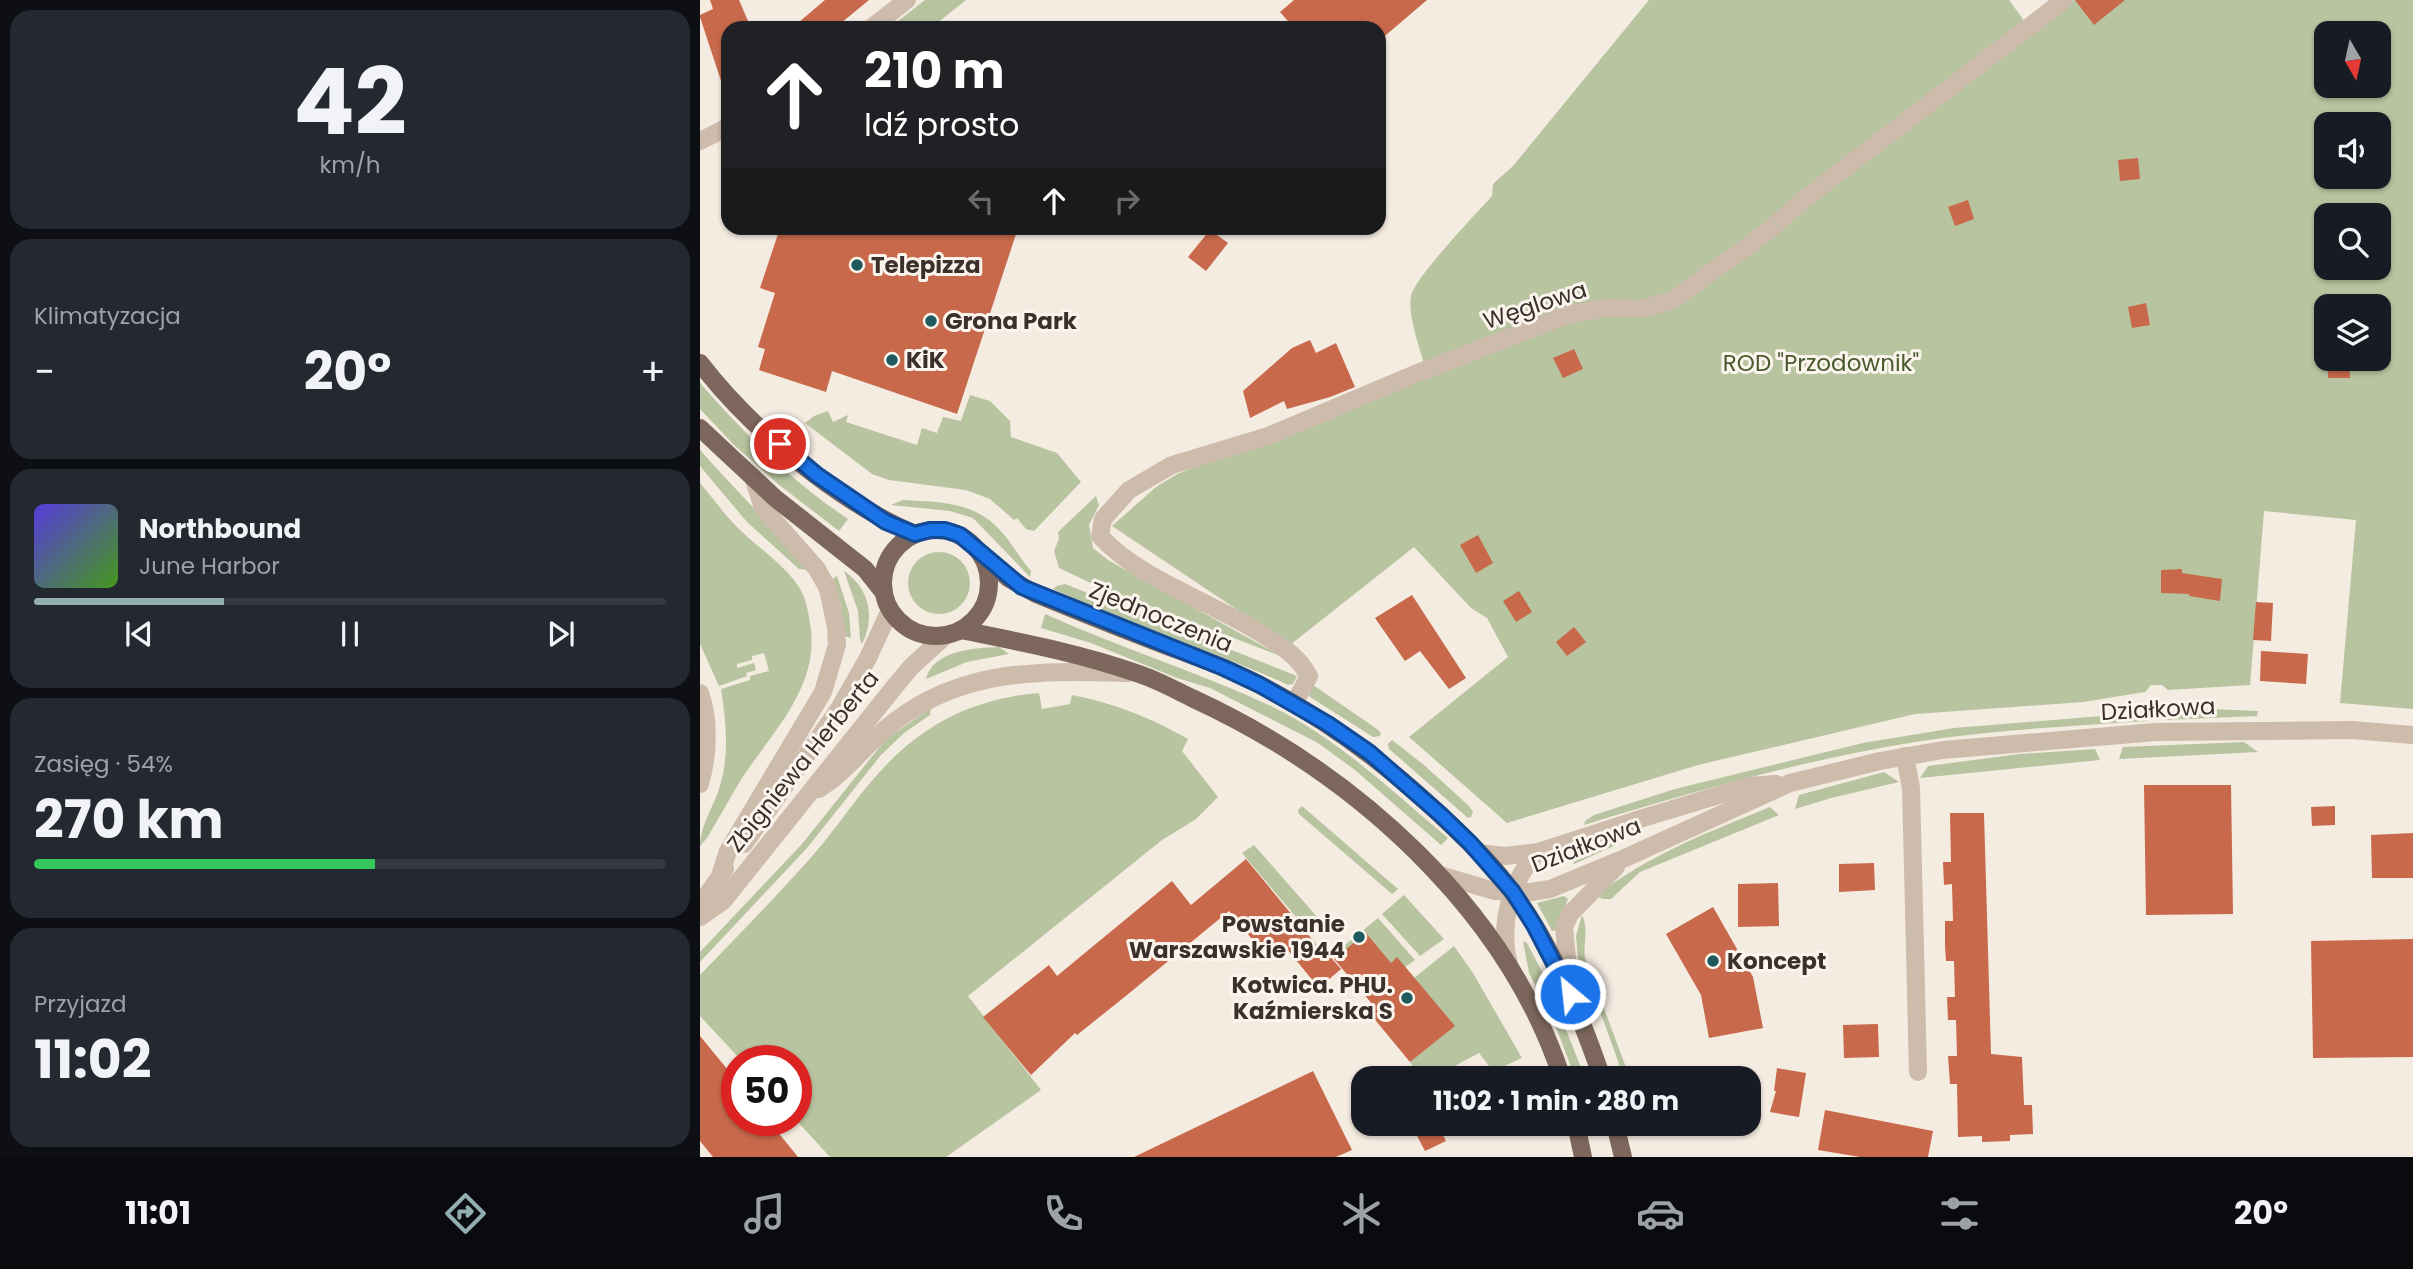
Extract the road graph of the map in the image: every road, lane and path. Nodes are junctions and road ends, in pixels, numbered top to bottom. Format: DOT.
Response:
graph roads {
  1 [pos="907,0"];
  2 [pos="2064,0"];
  3 [pos="880,21"];
  4 [pos="721,130"];
  5 [pos="700,141"];
  6 [pos="700,363"];
  7 [pos="700,428"];
  8 [pos="754,480"];
  9 [pos="915,534"];
  10 [pos="982,556"];
  11 [pos="887,601"];
  12 [pos="953,633"];
  13 [pos="1139,673"];
  14 [pos="700,693"];
  15 [pos="1294,704"];
  16 [pos="2413,735"];
  17 [pos="1905,756"];
  18 [pos="1790,783"];
  19 [pos="700,784"];
  20 [pos="804,799"];
  21 [pos="1538,852"];
  22 [pos="1479,853"];
  23 [pos="1625,858"];
  24 [pos="1437,874"];
  25 [pos="720,876"];
  26 [pos="1513,892"];
  27 [pos="700,910"];
  28 [pos="700,917"];
  29 [pos="1510,968"];
  30 [pos="1570,994"];
  31 [pos="1557,1066"];
  32 [pos="1597,1066"];
  33 [pos="1918,1072"];
  34 [pos="1579,1136"];
  35 [pos="1618,1136"];
  36 [pos="1583,1157"];
  37 [pos="1623,1157"];
  1 -- 3 [label="street"];
  2 -- 15 [label="street, Węglowa"];
  4 -- 5 [label="street"];
  6 -- 9 [label="main road"];
  7 -- 8 [label="main road"];
  8 -- 11 [label="main road"];
  8 -- 25 [label="street"];
  9 -- 10 [label="main road"];
  9 -- 11 [label="main road"];
  10 -- 12 [label="main road"];
  10 -- 15 [label="main road, Zjednoczenia"];
  11 -- 12 [label="main road"];
  11 -- 25 [label="street, Zbigniewa Herberta"];
  12 -- 13 [label="main road"];
  12 -- 20 [label="street, Zbigniewa Herberta"];
  13 -- 20 [label="street"];
  13 -- 24 [label="main road"];
  14 -- 19 [label="street"];
  15 -- 22 [label="main road, Zjednoczenia"];
  16 -- 17 [label="street, Działkowa"];
  17 -- 18 [label="street, Działkowa"];
  17 -- 33 [label="street"];
  18 -- 21 [label="street, Działkowa"];
  18 -- 23 [label="street, Działkowa"];
  20 -- 28 [label="street, Zbigniewa Herberta"];
  21 -- 22 [label="street, Działkowa"];
  21 -- 26 [label="street, Działkowa"];
  22 -- 26 [label="main road, Zjednoczenia"];
  23 -- 26 [label="street, Działkowa"];
  23 -- 30 [label="street"];
  24 -- 26 [label="street, Działkowa"];
  24 -- 29 [label="main road"];
  25 -- 27 [label="street, Zbigniewa Herberta"];
  26 -- 29 [label="street, Działkowa"];
  26 -- 30 [label="main road, Zjednoczenia"];
  29 -- 31 [label="main road"];
  30 -- 32 [label="main road, Zjednoczenia"];
  34 -- 36 [label="main road"];
  35 -- 37 [label="main road"];
}
